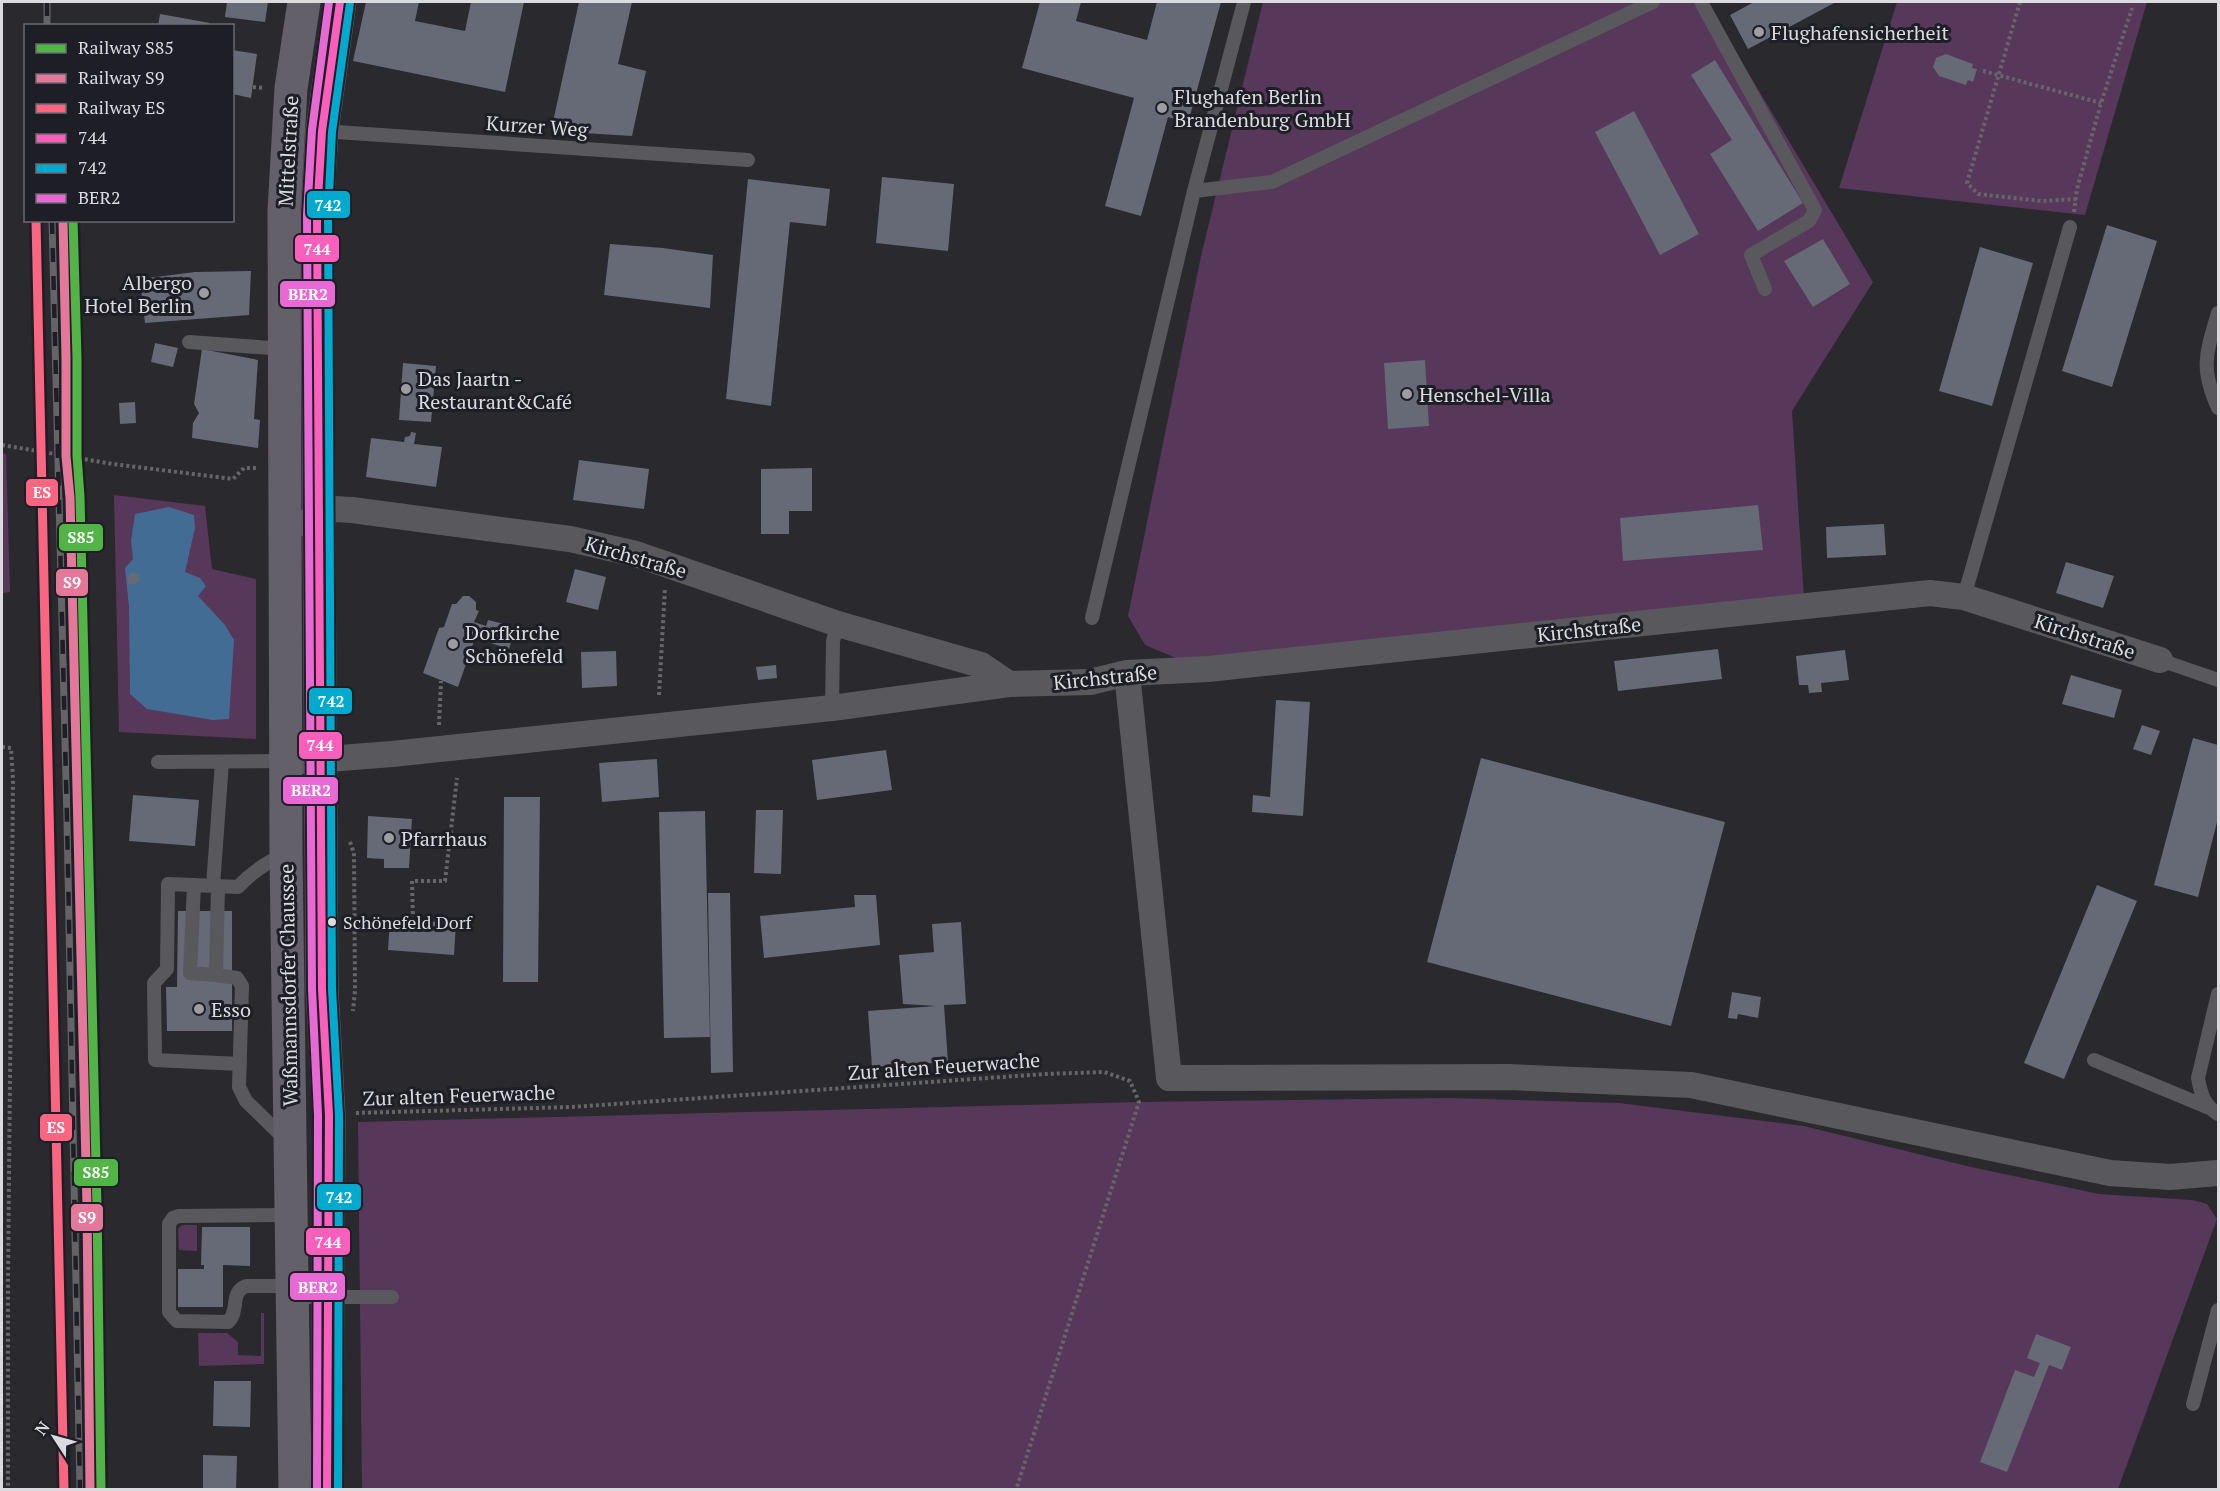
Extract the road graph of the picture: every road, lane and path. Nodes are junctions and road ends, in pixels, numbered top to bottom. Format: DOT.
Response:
graph roads {
  1 [pos="304,2"];
  2 [pos="340,2"];
  3 [pos="1244,2"];
  4 [pos="1653,2"];
  5 [pos="1701,2"];
  6 [pos="2020,2"];
  7 [pos="2132,8"];
  8 [pos="1983,71"];
  9 [pos="1998,74"];
  10 [pos="253,87"];
  11 [pos="261,88"];
  12 [pos="2101,103"];
  13 [pos="322,131"];
  14 [pos="748,160"];
  15 [pos="1194,191"];
  16 [pos="2076,199"];
  17 [pos="2070,227"];
  18 [pos="1764,289"];
  19 [pos="2218,313"];
  20 [pos="189,342"];
  21 [pos="285,349"];
  22 [pos="2218,408"];
  23 [pos="2,444"];
  24 [pos="276,474"];
  25 [pos="318,516"];
  26 [pos="285,531"];
  27 [pos="665,585"];
  28 [pos="1965,597"];
  29 [pos="1092,618"];
  30 [pos="838,624"];
  31 [pos="2160,660"];
  32 [pos="1127,673"];
  33 [pos="2218,680"];
  34 [pos="441,681"];
  35 [pos="1009,684"];
  36 [pos="659,695"];
  37 [pos="832,708"];
  38 [pos="2,747"];
  39 [pos="442,749"];
  40 [pos="321,760"];
  41 [pos="287,761"];
  42 [pos="158,762"];
  43 [pos="222,762"];
  44 [pos="457,778"];
  45 [pos="286,854"];
  46 [pos="194,885"];
  47 [pos="215,886"];
  48 [pos="413,920"];
  49 [pos="216,975"];
  50 [pos="2218,994"];
  51 [pos="2094,1060"];
  52 [pos="240,1064"];
  53 [pos="2213,1111"];
  54 [pos="329,1115"];
  55 [pos="290,1144"];
  56 [pos="2218,1173"];
  57 [pos="291,1215"];
  58 [pos="292,1292"];
  59 [pos="329,1297"];
  60 [pos="392,1297"];
  61 [pos="2218,1310"];
  62 [pos="2193,1404"];
  63 [pos="8,1490"];
  64 [pos="295,1490"];
  65 [pos="327,1490"];
  66 [pos="1016,1490"];
  1 -- 21 [label="main road, Mittelstraße"];
  2 -- 13 [label="main road, Mittelstraße"];
  3 -- 15 [label="lane"];
  4 -- 15 [label="lane"];
  5 -- 18 [label="lane"];
  6 -- 9 [label="path"];
  7 -- 12 [label="path"];
  8 -- 9 [label="path"];
  9 -- 12 [label="path"];
  9 -- 16 [label="path"];
  10 -- 11 [label="path"];
  12 -- 16 [label="path"];
  13 -- 14 [label="lane, Kurzer Weg"];
  13 -- 25 [label="main road, Mittelstraße"];
  15 -- 29 [label="lane"];
  16 -- 17 [label="path"];
  17 -- 28 [label="lane"];
  19 -- 22 [label="lane"];
  20 -- 21 [label="lane"];
  21 -- 24 [label="main road, Mittelstraße"];
  23 -- 24 [label="path"];
  24 -- 26 [label="main road, Waßmannsdorfer Chaussee"];
  25 -- 26 [label="street, Kirchstraße"];
  25 -- 30 [label="street, Kirchstraße"];
  25 -- 40 [label="main road, Mittelstraße"];
  26 -- 41 [label="main road, Waßmannsdorfer Chaussee"];
  27 -- 36 [label="path"];
  28 -- 31 [label="street, Kirchstraße"];
  28 -- 32 [label="street, Kirchstraße"];
  30 -- 35 [label="street, Kirchstraße"];
  30 -- 37 [label="lane"];
  31 -- 33 [label="lane"];
  32 -- 35 [label="street, Kirchstraße"];
  32 -- 56 [label="street"];
  34 -- 39 [label="path"];
  35 -- 37 [label="street, Kirchstraße"];
  37 -- 39 [label="street, Kirchstraße"];
  38 -- 63 [label="path"];
  39 -- 40 [label="street, Kirchstraße"];
  40 -- 41 [label="street, Kirchstraße"];
  40 -- 54 [label="main road, Waßmannsdorfer Chaussee"];
  41 -- 43 [label="lane"];
  41 -- 45 [label="main road, Waßmannsdorfer Chaussee"];
  42 -- 43 [label="lane"];
  43 -- 47 [label="lane"];
  44 -- 48 [label="path"];
  45 -- 47 [label="lane"];
  45 -- 55 [label="main road, Waßmannsdorfer Chaussee"];
  46 -- 47 [label="lane"];
  46 -- 49 [label="lane"];
  46 -- 52 [label="lane"];
  47 -- 49 [label="lane"];
  49 -- 52 [label="lane"];
  50 -- 53 [label="lane"];
  51 -- 53 [label="lane"];
  52 -- 55 [label="lane"];
  54 -- 59 [label="main road, Waßmannsdorfer Chaussee"];
  54 -- 66 [label="path, Zur alten Feuerwache"];
  55 -- 57 [label="main road, Waßmannsdorfer Chaussee"];
  57 -- 58 [label="main road, Waßmannsdorfer Chaussee"];
  57 -- 58 [label="lane"];
  58 -- 59 [label="lane"];
  58 -- 64 [label="main road, Waßmannsdorfer Chaussee"];
  59 -- 60 [label="lane"];
  59 -- 65 [label="main road, Waßmannsdorfer Chaussee"];
  61 -- 62 [label="lane"];
}
